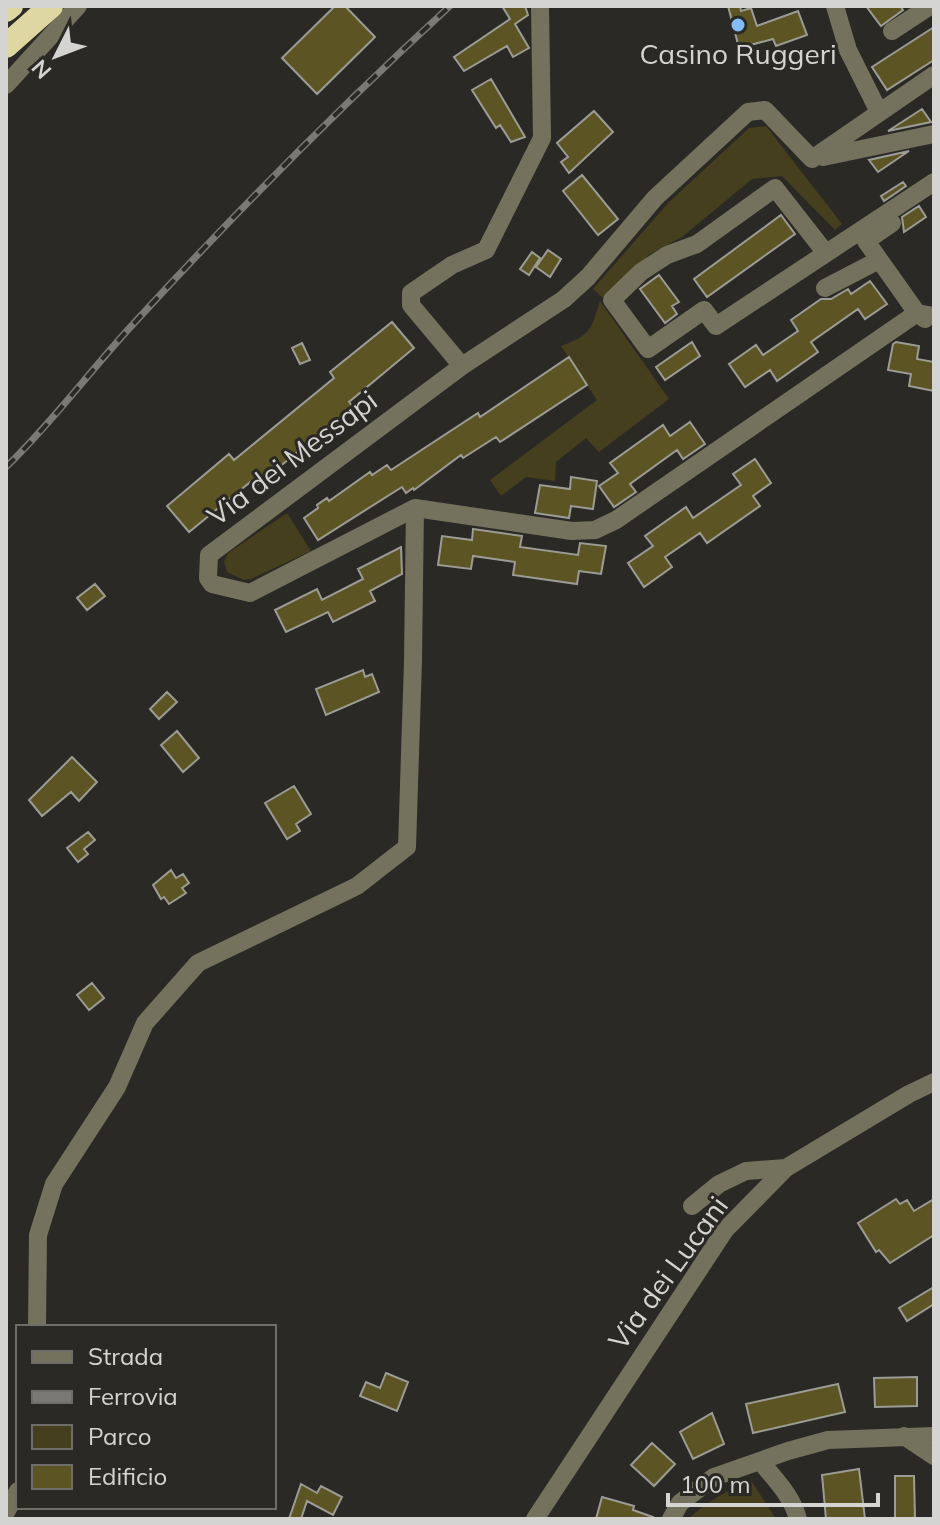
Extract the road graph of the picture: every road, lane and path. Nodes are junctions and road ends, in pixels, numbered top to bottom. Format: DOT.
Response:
graph roads {
  1 [pos="11,6"];
  2 [pos="51,6"];
  3 [pos="78,6"];
  4 [pos="540,6"];
  5 [pos="835,6"];
  6 [pos="930,6"];
  7 [pos="6,10"];
  8 [pos="892,31"];
  9 [pos="6,46"];
  10 [pos="934,75"];
  11 [pos="6,85"];
  12 [pos="879,112"];
  13 [pos="934,134"];
  14 [pos="812,159"];
  15 [pos="934,182"];
  16 [pos="934,192"];
  17 [pos="825,252"];
  18 [pos="879,260"];
  19 [pos="825,288"];
  20 [pos="926,315"];
  21 [pos="934,326"];
  22 [pos="462,366"];
  23 [pos="415,508"];
  24 [pos="934,1082"];
  25 [pos="786,1168"];
  26 [pos="692,1206"];
  27 [pos="37,1325"];
  28 [pos="904,1436"];
  29 [pos="934,1436"];
  30 [pos="934,1456"];
  31 [pos="760,1461"];
  32 [pos="16,1494"];
  33 [pos="6,1512"];
  34 [pos="535,1519"];
  35 [pos="671,1519"];
  36 [pos="798,1519"];
  1 -- 7 [label="highway"];
  2 -- 9 [label="highway"];
  3 -- 11 [label="street"];
  4 -- 22 [label="street"];
  5 -- 12 [label="street"];
  6 -- 8 [label="street"];
  10 -- 12 [label="street"];
  12 -- 14 [label="street"];
  13 -- 14 [label="street"];
  14 -- 22 [label="street, Via dei Messapi"];
  15 -- 17 [label="street"];
  16 -- 18 [label="street"];
  17 -- 17 [label="street"];
  18 -- 19 [label="street"];
  18 -- 20 [label="street"];
  20 -- 21 [label="street"];
  20 -- 23 [label="street"];
  22 -- 23 [label="street, Via dei Messapi"];
  23 -- 27 [label="street"];
  24 -- 25 [label="street, Via dei Lucani"];
  25 -- 26 [label="street"];
  25 -- 34 [label="street, Via dei Lucani"];
  28 -- 29 [label="street"];
  28 -- 30 [label="street"];
  28 -- 31 [label="street"];
  31 -- 35 [label="street"];
  31 -- 36 [label="street"];
  32 -- 33 [label="street"];
}
